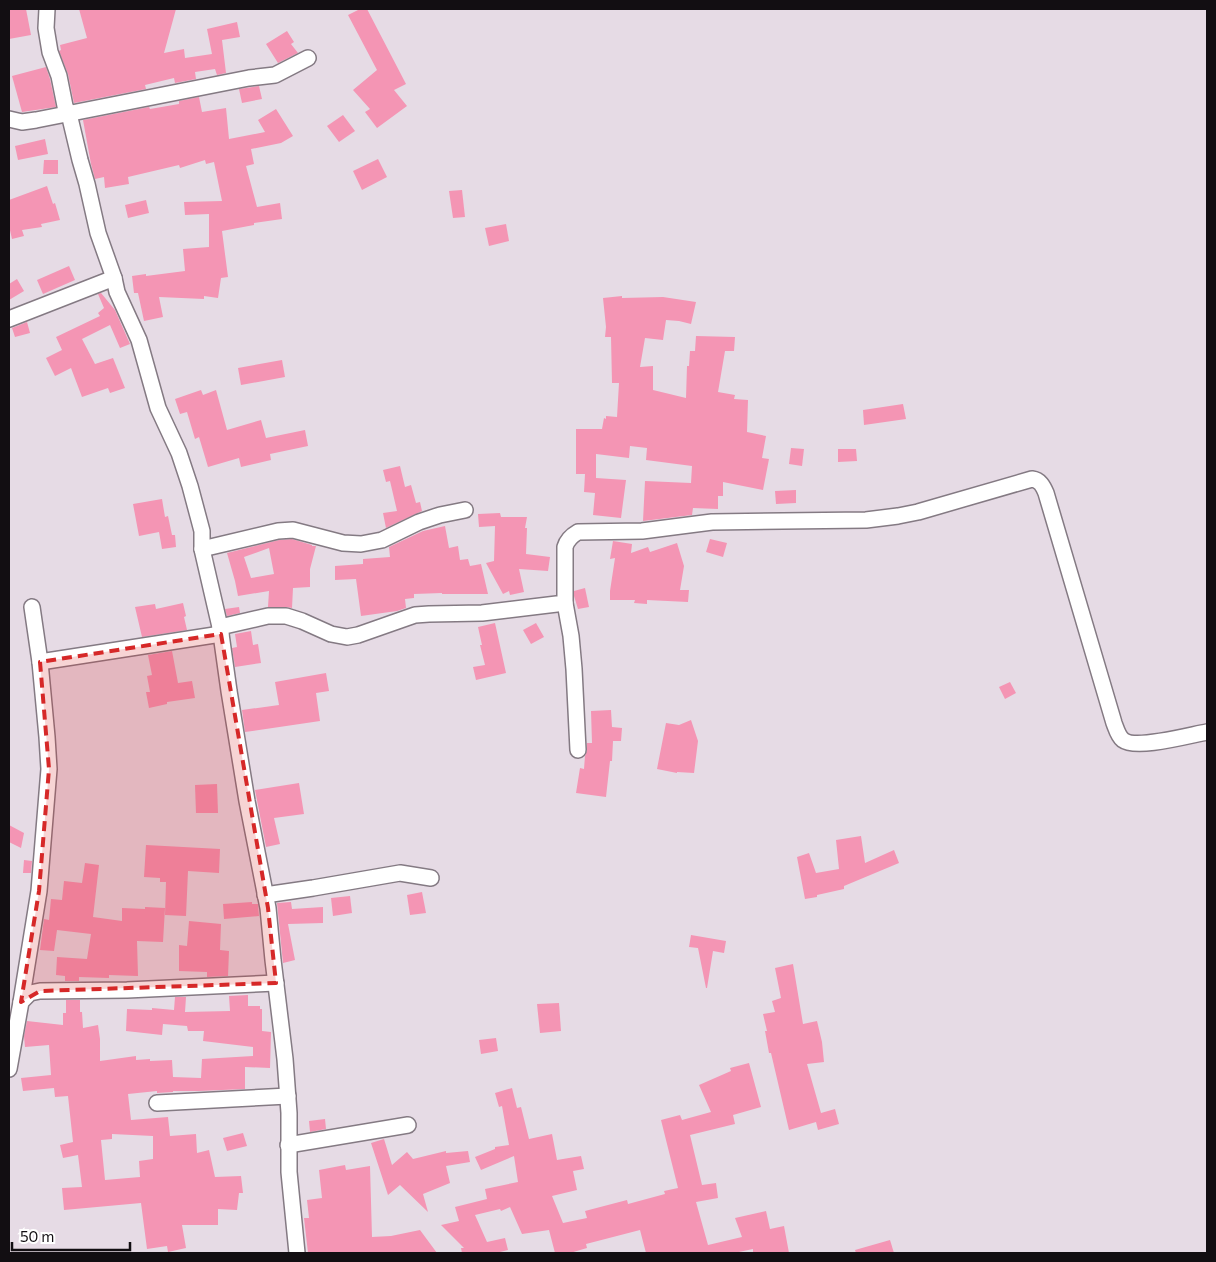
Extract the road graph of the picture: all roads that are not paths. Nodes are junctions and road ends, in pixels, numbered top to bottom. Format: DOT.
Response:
graph roads {
  1 [pos="47,9"];
  2 [pos="308,58"];
  3 [pos="69,114"];
  4 [pos="9,119"];
  5 [pos="114,278"];
  6 [pos="9,319"];
  7 [pos="465,510"];
  8 [pos="202,549"];
  9 [pos="565,603"];
  10 [pos="32,607"];
  11 [pos="221,631"];
  12 [pos="40,662"];
  13 [pos="1207,732"];
  14 [pos="578,750"];
  15 [pos="431,878"];
  16 [pos="265,895"];
  17 [pos="276,983"];
  18 [pos="21,1002"];
  19 [pos="9,1069"];
  20 [pos="288,1096"];
  21 [pos="157,1104"];
  22 [pos="408,1125"];
  23 [pos="288,1145"];
  24 [pos="297,1253"];
  1 -- 3 [label="street"];
  2 -- 3 [label="street"];
  3 -- 4 [label="street"];
  3 -- 5 [label="street"];
  5 -- 6 [label="street"];
  5 -- 8 [label="street"];
  7 -- 8 [label="street"];
  8 -- 11 [label="street"];
  9 -- 11 [label="street"];
  9 -- 13 [label="street"];
  9 -- 14 [label="street"];
  10 -- 12 [label="street"];
  11 -- 12 [label="street"];
  11 -- 16 [label="street"];
  12 -- 18 [label="street"];
  15 -- 16 [label="street"];
  16 -- 17 [label="street"];
  17 -- 18 [label="street"];
  17 -- 20 [label="street"];
  18 -- 19 [label="street"];
  20 -- 21 [label="street"];
  20 -- 23 [label="street"];
  22 -- 23 [label="street"];
  23 -- 24 [label="street"];
}
